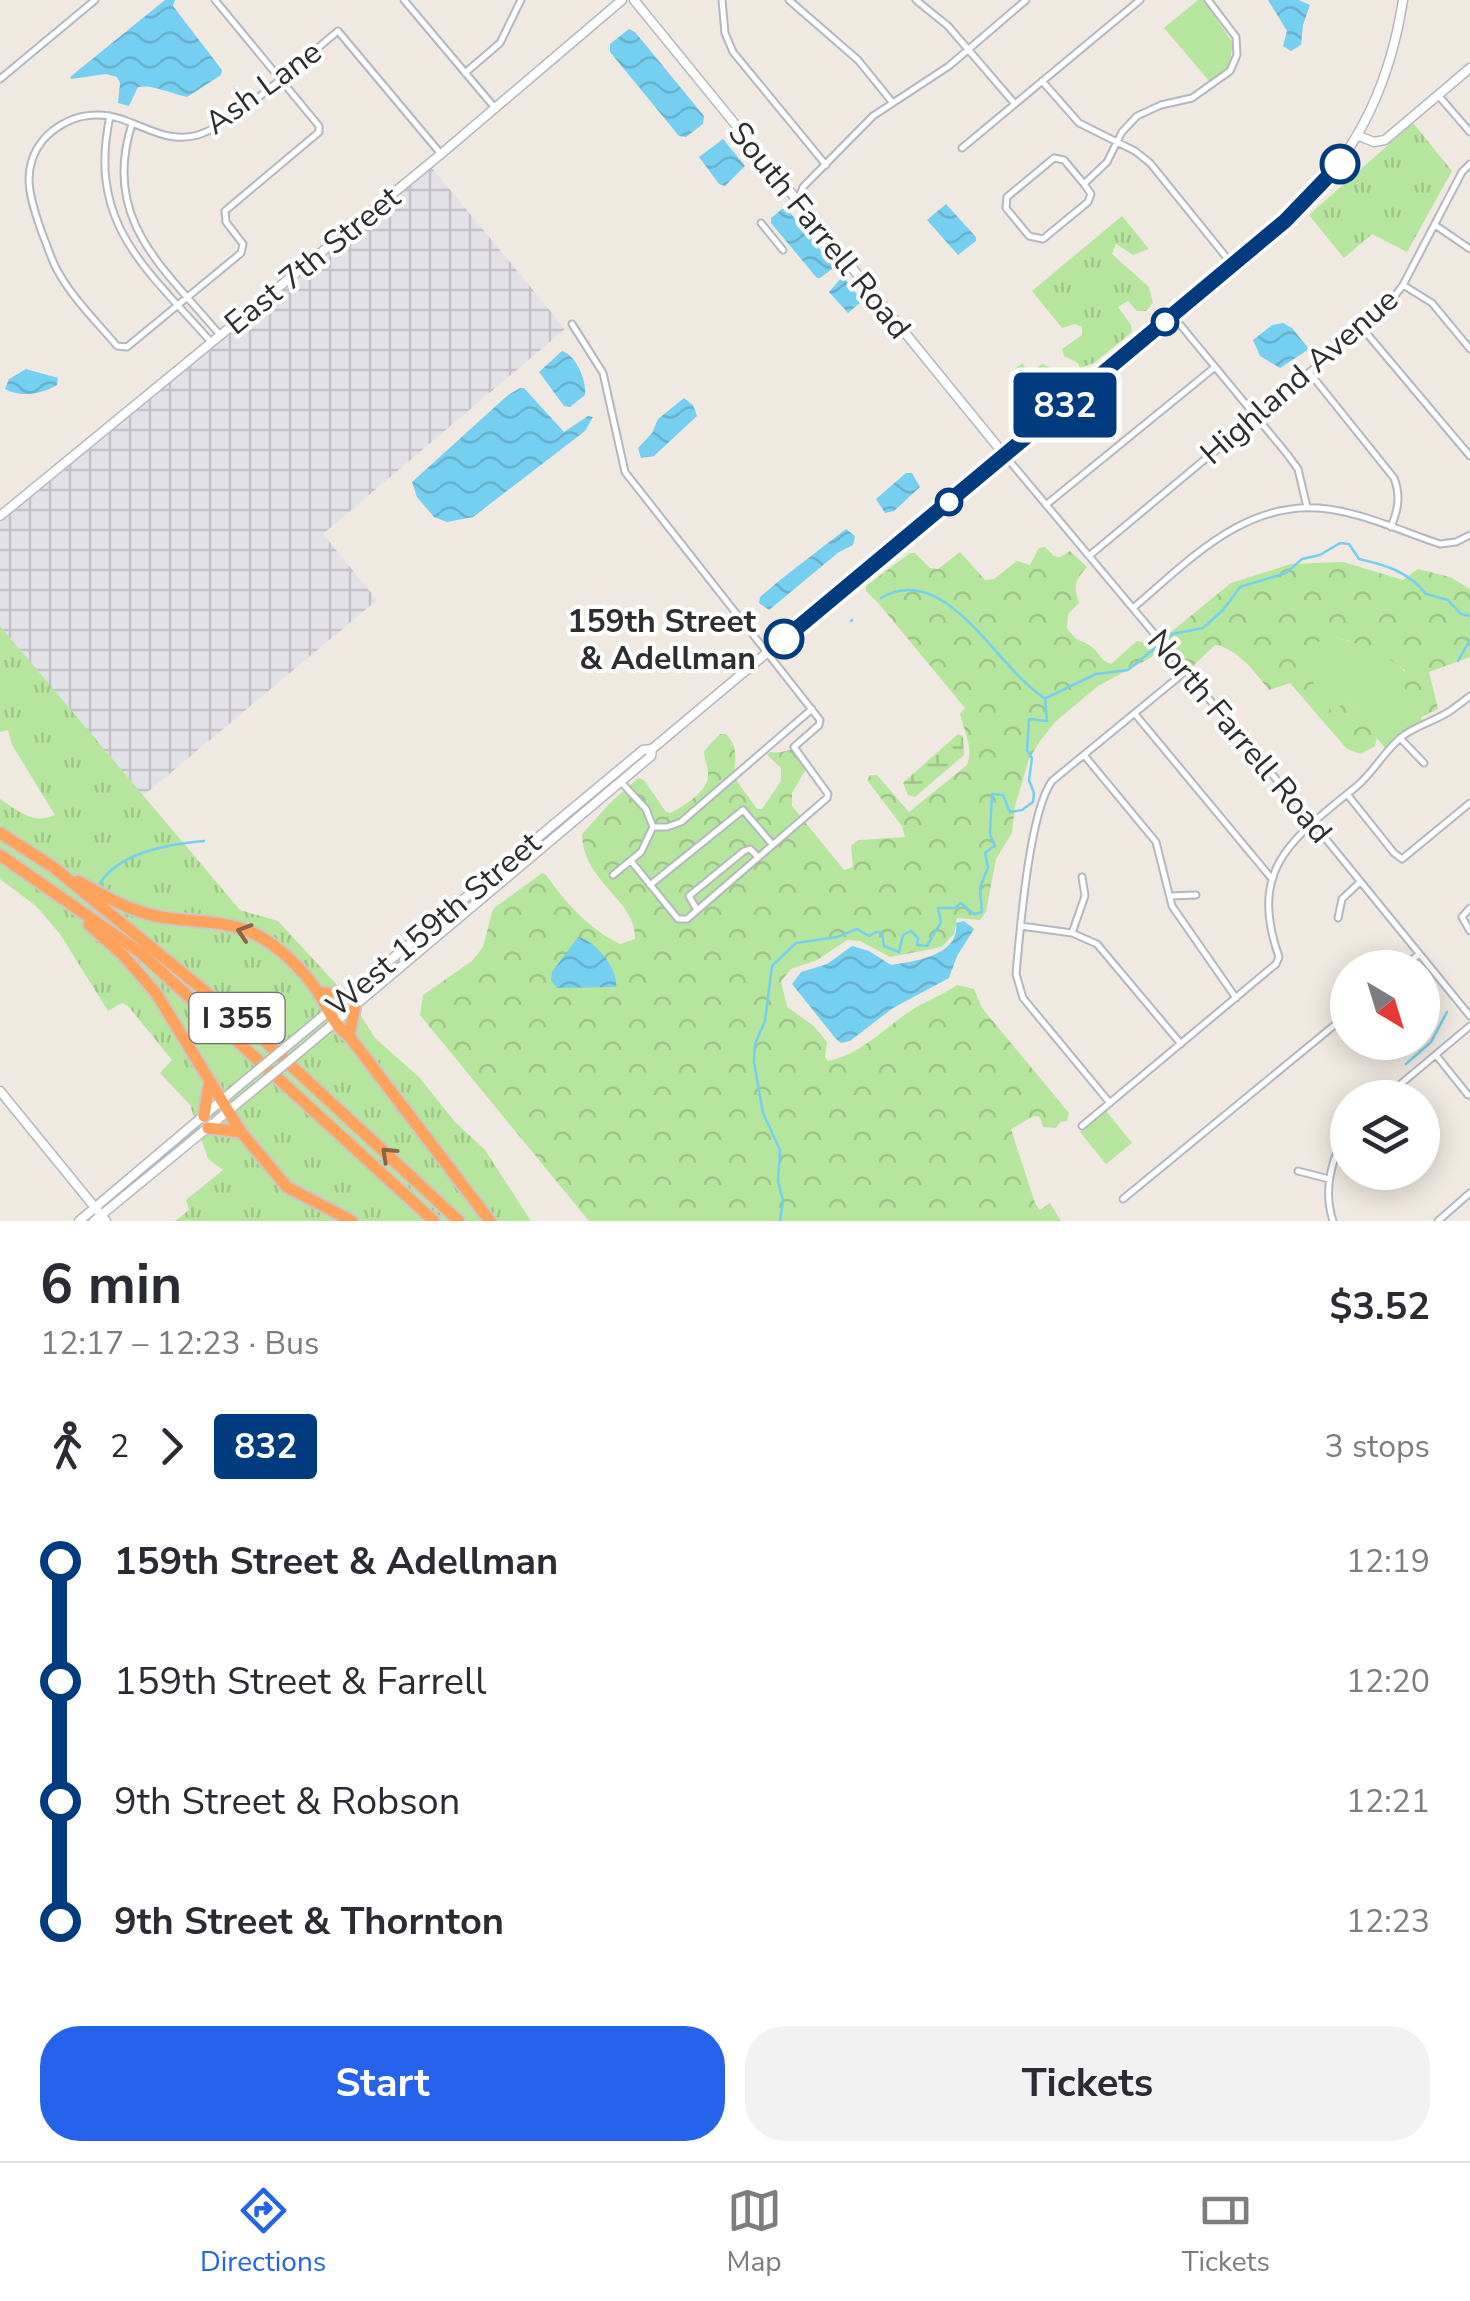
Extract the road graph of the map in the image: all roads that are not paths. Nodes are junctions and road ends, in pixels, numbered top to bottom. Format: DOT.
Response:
graph roads {
  1 [pos="96,0"];
  2 [pos="214,0"];
  3 [pos="404,0"];
  4 [pos="521,0"];
  5 [pos="622,0"];
  6 [pos="634,0"];
  7 [pos="722,0"];
  8 [pos="788,0"];
  9 [pos="916,0"];
  10 [pos="1140,0"];
  11 [pos="1208,0"];
  12 [pos="1403,0"];
  13 [pos="1023,1"];
  14 [pos="969,49"];
  15 [pos="1470,68"];
  16 [pos="465,73"];
  17 [pos="279,78"];
  18 [pos="0,79"];
  19 [pos="1042,81"];
  20 [pos="1438,95"];
  21 [pos="892,102"];
  22 [pos="1015,104"];
  23 [pos="494,108"];
  24 [pos="110,116"];
  25 [pos="132,124"];
  26 [pos="1470,132"];
  27 [pos="1359,136"];
  28 [pos="1116,142"];
  29 [pos="962,148"];
  30 [pos="440,154"];
  31 [pos="1470,164"];
  32 [pos="826,166"];
  33 [pos="1084,184"];
  34 [pos="803,187"];
  35 [pos="787,189"];
  36 [pos="797,202"];
  37 [pos="761,223"];
  38 [pos="1435,225"];
  39 [pos="138,233"];
  40 [pos="127,241"];
  41 [pos="1470,249"];
  42 [pos="783,250"];
  43 [pos="1234,265"];
  44 [pos="1403,285"];
  45 [pos="188,297"];
  46 [pos="178,304"];
  47 [pos="1172,316"];
  48 [pos="572,324"];
  49 [pos="1363,328"];
  50 [pos="220,335"];
  51 [pos="211,342"];
  52 [pos="1470,349"];
  53 [pos="1215,367"];
  54 [pos="1310,372"];
  55 [pos="1256,416"];
  56 [pos="1470,456"];
  57 [pos="1005,457"];
  58 [pos="1046,505"];
  59 [pos="1307,508"];
  60 [pos="0,516"];
  61 [pos="1391,528"];
  62 [pos="1470,535"];
  63 [pos="1089,556"];
  64 [pos="1132,608"];
  65 [pos="767,653"];
  66 [pos="1186,672"];
  67 [pos="1470,696"];
  68 [pos="812,709"];
  69 [pos="1135,714"];
  70 [pos="1400,738"];
  71 [pos="652,749"];
  72 [pos="1084,755"];
  73 [pos="1424,763"];
  74 [pos="620,782"];
  75 [pos="1346,794"];
  76 [pos="1470,803"];
  77 [pos="1312,822"];
  78 [pos="653,827"];
  79 [pos="0,832"];
  80 [pos="772,844"];
  81 [pos="0,856"];
  82 [pos="758,856"];
  83 [pos="44,861"];
  84 [pos="631,861"];
  85 [pos="613,876"];
  86 [pos="1082,876"];
  87 [pos="1272,879"];
  88 [pos="41,882"];
  89 [pos="1360,882"];
  90 [pos="650,885"];
  91 [pos="1196,895"];
  92 [pos="1169,896"];
  93 [pos="1470,908"];
  94 [pos="697,910"];
  95 [pos="1338,918"];
  96 [pos="1021,926"];
  97 [pos="1470,931"];
  98 [pos="1072,933"];
  99 [pos="1416,950"];
  100 [pos="1440,980"];
  101 [pos="318,992"];
  102 [pos="1236,998"];
  103 [pos="351,1001"];
  104 [pos="1470,1016"];
  105 [pos="332,1017"];
  106 [pos="1470,1026"];
  107 [pos="1330,1029"];
  108 [pos="349,1036"];
  109 [pos="1181,1044"];
  110 [pos="1440,1052"];
  111 [pos="1430,1060"];
  112 [pos="1440,1060"];
  113 [pos="1406,1080"];
  114 [pos="210,1084"];
  115 [pos="0,1091"];
  116 [pos="1468,1094"];
  117 [pos="1110,1103"];
  118 [pos="225,1106"];
  119 [pos="206,1122"];
  120 [pos="1082,1126"];
  121 [pos="241,1132"];
  122 [pos="1298,1171"];
  123 [pos="1330,1175"];
  124 [pos="1329,1179"];
  125 [pos="1470,1193"];
  126 [pos="1123,1199"];
  127 [pos="99,1216"];
  128 [pos="79,1221"];
  129 [pos="352,1221"];
  130 [pos="434,1221"];
  131 [pos="459,1221"];
  132 [pos="490,1221"];
  133 [pos="1333,1221"];
  134 [pos="1438,1221"];
  1 -- 18 [label="street"];
  2 -- 17 [label="street"];
  3 -- 16 [label="street"];
  4 -- 16 [label="street"];
  5 -- 23 [label="main road, East 7th Street"];
  6 -- 35 [label="main road, South Farrell Road"];
  7 -- 32 [label="street"];
  8 -- 21 [label="street"];
  9 -- 14 [label="street"];
  10 -- 19 [label="street"];
  11 -- 28 [label="street"];
  12 -- 27 [label="main road, West 159th Street"];
  13 -- 14 [label="street"];
  14 -- 21 [label="street"];
  14 -- 22 [label="street"];
  15 -- 20 [label="main road"];
  16 -- 23 [label="street"];
  17 -- 25 [label="street, Ash Lane"];
  17 -- 30 [label="street, Ash Lane"];
  17 -- 45 [label="street"];
  19 -- 22 [label="street"];
  19 -- 28 [label="street"];
  20 -- 26 [label="street"];
  20 -- 27 [label="main road"];
  21 -- 32 [label="street"];
  22 -- 29 [label="street"];
  23 -- 30 [label="main road, East 7th Street"];
  24 -- 25 [label="street, Ash Lane"];
  24 -- 40 [label="street"];
  24 -- 46 [label="street, Ash Lane"];
  25 -- 39 [label="street"];
  27 -- 43 [label="main road, West 159th Street"];
  28 -- 33 [label="street"];
  28 -- 43 [label="street"];
  30 -- 50 [label="main road, East 7th Street"];
  31 -- 38 [label="street, Highland Avenue"];
  32 -- 34 [label="street"];
  33 -- 33 [label="street"];
  34 -- 35 [label="street"];
  34 -- 36 [label="street"];
  35 -- 36 [label="main road, South Farrell Road"];
  36 -- 57 [label="main road, South Farrell Road"];
  37 -- 42 [label="street"];
  38 -- 41 [label="street"];
  38 -- 44 [label="street, Highland Avenue"];
  39 -- 40 [label="street"];
  39 -- 45 [label="street"];
  40 -- 46 [label="street"];
  43 -- 47 [label="main road, West 159th Street"];
  44 -- 49 [label="street, Highland Avenue"];
  44 -- 52 [label="street"];
  45 -- 46 [label="street"];
  45 -- 50 [label="street"];
  46 -- 51 [label="street"];
  47 -- 53 [label="street"];
  47 -- 57 [label="main road, West 159th Street"];
  48 -- 65 [label="street"];
  49 -- 54 [label="street, Highland Avenue"];
  49 -- 56 [label="street"];
  50 -- 51 [label="main road, East 7th Street"];
  51 -- 60 [label="main road, East 7th Street"];
  53 -- 55 [label="street"];
  53 -- 58 [label="street"];
  54 -- 55 [label="street, Highland Avenue"];
  54 -- 61 [label="street"];
  55 -- 59 [label="street"];
  55 -- 63 [label="street, Highland Avenue"];
  57 -- 58 [label="street, North Farrell Road"];
  57 -- 65 [label="main road, West 159th Street"];
  58 -- 63 [label="street, North Farrell Road"];
  59 -- 61 [label="street"];
  59 -- 64 [label="street"];
  61 -- 62 [label="street"];
  63 -- 64 [label="street, North Farrell Road"];
  64 -- 66 [label="street, North Farrell Road"];
  65 -- 68 [label="street"];
  65 -- 71 [label="main road, West 159th Street"];
  66 -- 69 [label="street"];
  66 -- 77 [label="street, North Farrell Road"];
  67 -- 70 [label="street"];
  68 -- 78 [label="street"];
  68 -- 80 [label="street"];
  69 -- 72 [label="street"];
  69 -- 87 [label="street"];
  70 -- 73 [label="street"];
  70 -- 75 [label="street"];
  71 -- 74 [label="main road, West 159th Street"];
  71 -- 103 [label="main road, West 159th Street"];
  72 -- 92 [label="street"];
  72 -- 96 [label="street"];
  74 -- 78 [label="street"];
  74 -- 103 [label="main road, West 159th Street"];
  75 -- 76 [label="street"];
  75 -- 77 [label="street"];
  77 -- 87 [label="street"];
  77 -- 89 [label="street, North Farrell Road"];
  78 -- 84 [label="street"];
  79 -- 83 [label="highway, I 355"];
  80 -- 82 [label="street"];
  80 -- 90 [label="street"];
  81 -- 88 [label="highway, I 355"];
  82 -- 94 [label="street"];
  82 -- 94 [label="street"];
  101 -- 83 [label="highway, one-way"];
  131 -- 83 [label="highway, I 355, one-way"];
  84 -- 85 [label="street"];
  84 -- 90 [label="street"];
  86 -- 98 [label="street"];
  87 -- 102 [label="street"];
  88 -- 114 [label="highway"];
  88 -- 130 [label="highway, I 355"];
  89 -- 95 [label="street"];
  89 -- 99 [label="street, North Farrell Road"];
  90 -- 94 [label="street"];
  91 -- 92 [label="street"];
  92 -- 102 [label="street"];
  93 -- 97 [label="street"];
  96 -- 98 [label="street"];
  96 -- 117 [label="street"];
  98 -- 109 [label="street"];
  100 -- 104 [label="street, North Farrell Road"];
  101 -- 103 [label="highway"];
  101 -- 105 [label="highway"];
  102 -- 109 [label="street"];
  103 -- 105 [label="main road, West 159th Street"];
  103 -- 108 [label="highway"];
  105 -- 108 [label="highway"];
  105 -- 118 [label="main road, West 159th Street, bridge"];
  105 -- 118 [label="main road, West 159th Street, bridge"];
  106 -- 110 [label="street"];
  107 -- 126 [label="street"];
  108 -- 132 [label="highway"];
  109 -- 117 [label="street"];
  111 -- 113 [label="street"];
  112 -- 116 [label="street"];
  114 -- 118 [label="highway"];
  114 -- 119 [label="highway"];
  115 -- 127 [label="main road"];
  117 -- 120 [label="street"];
  118 -- 119 [label="main road, West 159th Street"];
  118 -- 121 [label="highway"];
  119 -- 121 [label="highway"];
  119 -- 127 [label="main road, West 159th Street"];
  121 -- 129 [label="highway"];
  122 -- 124 [label="street"];
  123 -- 124 [label="street"];
  124 -- 133 [label="street"];
  125 -- 134 [label="street"];
  127 -- 128 [label="main road, West 159th Street"];
}
